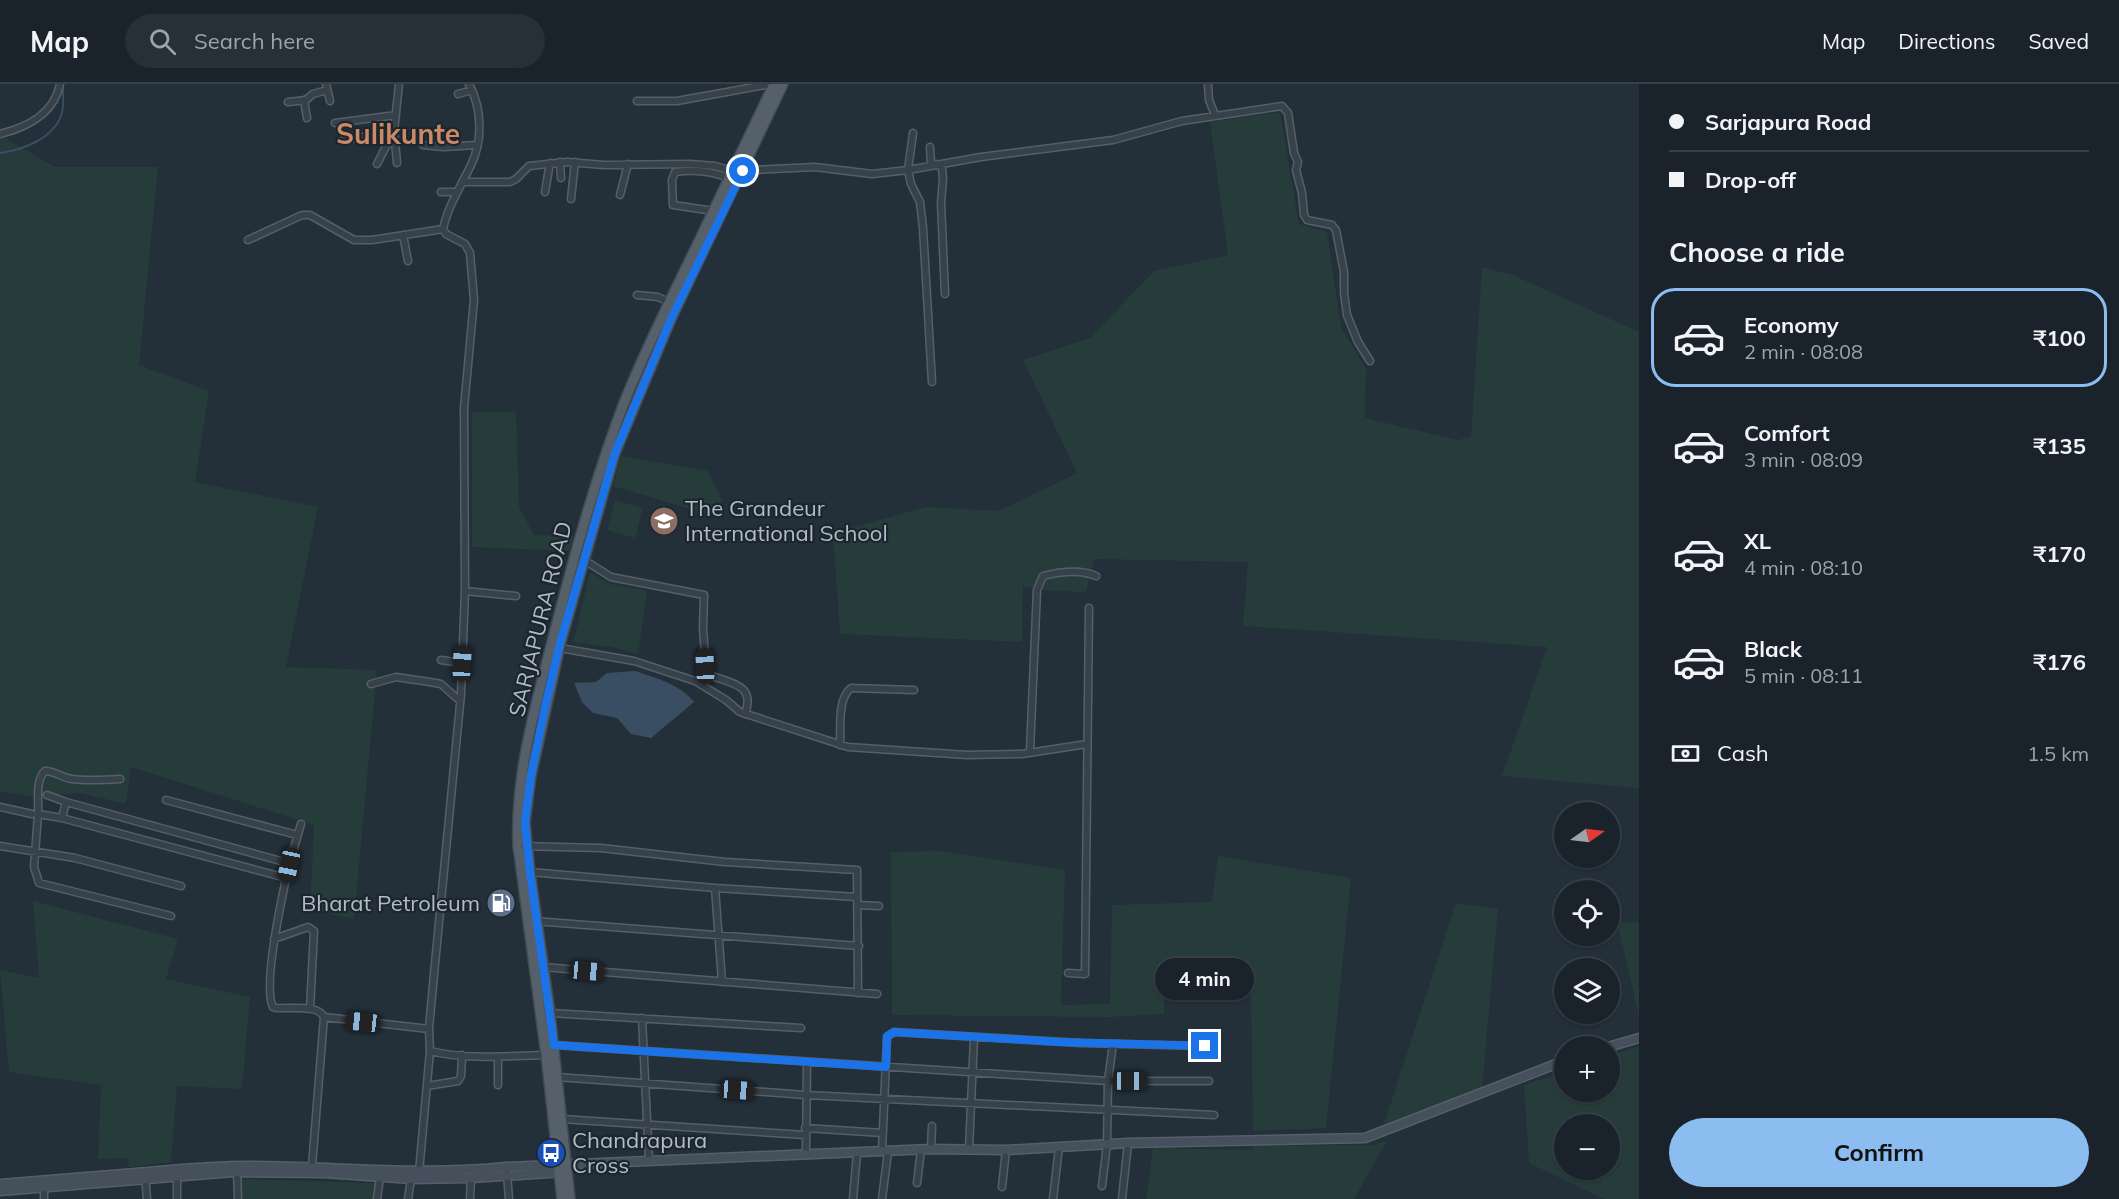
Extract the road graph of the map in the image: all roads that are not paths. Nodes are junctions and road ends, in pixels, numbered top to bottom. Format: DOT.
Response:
graph roads {
  1 [pos="60,84"];
  2 [pos="399,84"];
  3 [pos="773,84"];
  4 [pos="783,84"];
  5 [pos="1208,84"];
  6 [pos="327,87"];
  7 [pos="471,87"];
  8 [pos="458,94"];
  9 [pos="304,100"];
  10 [pos="330,101"];
  11 [pos="637,101"];
  12 [pos="288,102"];
  13 [pos="396,115"];
  14 [pos="1215,115"];
  15 [pos="307,118"];
  16 [pos="335,123"];
  17 [pos="394,131"];
  18 [pos="913,133"];
  19 [pos="0,134"];
  20 [pos="341,141"];
  21 [pos="423,145"];
  22 [pos="477,145"];
  23 [pos="930,147"];
  24 [pos="560,162"];
  25 [pos="576,162"];
  26 [pos="550,163"];
  27 [pos="377,164"];
  28 [pos="397,164"];
  29 [pos="628,164"];
  30 [pos="934,165"];
  31 [pos="908,170"];
  32 [pos="743,171"];
  33 [pos="731,175"];
  34 [pos="561,178"];
  35 [pos="462,182"];
  36 [pos="441,192"];
  37 [pos="457,192"];
  38 [pos="546,192"];
  39 [pos="620,195"];
  40 [pos="571,200"];
  41 [pos="714,211"];
  42 [pos="443,229"];
  43 [pos="403,235"];
  44 [pos="248,240"];
  45 [pos="408,261"];
  46 [pos="945,294"];
  47 [pos="637,295"];
  48 [pos="669,302"];
  49 [pos="1370,361"];
  50 [pos="932,382"];
  51 [pos="580,557"];
  52 [pos="1096,576"];
  53 [pos="465,591"];
  54 [pos="516,596"];
  55 [pos="1089,608"];
  56 [pos="560,648"];
  57 [pos="441,660"];
  58 [pos="462,663"];
  59 [pos="371,684"];
  60 [pos="914,690"];
  61 [pos="460,701"];
  62 [pos="745,714"];
  63 [pos="1088,744"];
  64 [pos="840,745"];
  65 [pos="1030,751"];
  66 [pos="120,779"];
  67 [pos="47,795"];
  68 [pos="166,800"];
  69 [pos="66,802"];
  70 [pos="0,807"];
  71 [pos="35,814"];
  72 [pos="62,818"];
  73 [pos="301,824"];
  74 [pos="297,836"];
  75 [pos="0,846"];
  76 [pos="523,846"];
  77 [pos="35,851"];
  78 [pos="289,865"];
  79 [pos="530,872"];
  80 [pos="286,878"];
  81 [pos="181,886"];
  82 [pos="715,888"];
  83 [pos="857,897"];
  84 [pos="858,905"];
  85 [pos="879,906"];
  86 [pos="171,916"];
  87 [pos="532,921"];
  88 [pos="717,937"];
  89 [pos="274,939"];
  90 [pos="859,946"];
  91 [pos="543,968"];
  92 [pos="1068,973"];
  93 [pos="722,982"];
  94 [pos="858,993"];
  95 [pos="877,994"];
  96 [pos="310,1009"];
  97 [pos="550,1013"];
  98 [pos="324,1017"];
  99 [pos="642,1018"];
  100 [pos="801,1028"];
  101 [pos="429,1029"];
  102 [pos="974,1038"];
  103 [pos="1639,1038"];
  104 [pos="1113,1044"];
  105 [pos="1620,1044"];
  106 [pos="554,1045"];
  107 [pos="1205,1046"];
  108 [pos="430,1051"];
  109 [pos="645,1052"];
  110 [pos="462,1055"];
  111 [pos="546,1055"];
  112 [pos="498,1057"];
  113 [pos="807,1062"];
  114 [pos="1554,1065"];
  115 [pos="886,1067"];
  116 [pos="972,1072"];
  117 [pos="557,1077"];
  118 [pos="1108,1081"];
  119 [pos="1209,1081"];
  120 [pos="646,1084"];
  121 [pos="498,1085"];
  122 [pos="427,1086"];
  123 [pos="806,1095"];
  124 [pos="885,1098"];
  125 [pos="972,1104"];
  126 [pos="1107,1111"];
  127 [pos="1214,1115"];
  128 [pos="562,1119"];
  129 [pos="647,1123"];
  130 [pos="932,1126"];
  131 [pos="805,1131"];
  132 [pos="883,1133"];
  133 [pos="1128,1143"];
  134 [pos="1107,1144"];
  135 [pos="1059,1147"];
  136 [pos="931,1149"];
  137 [pos="969,1149"];
  138 [pos="921,1150"];
  139 [pos="1006,1150"];
  140 [pos="885,1152"];
  141 [pos="857,1153"];
  142 [pos="806,1154"];
  143 [pos="649,1161"];
  144 [pos="312,1166"];
  145 [pos="237,1169"];
  146 [pos="563,1169"];
  147 [pos="419,1172"];
  148 [pos="507,1174"];
  149 [pos="145,1176"];
  150 [pos="177,1176"];
  151 [pos="380,1177"];
  152 [pos="471,1178"];
  153 [pos="411,1179"];
  154 [pos="917,1183"];
  155 [pos="0,1184"];
  156 [pos="1102,1186"];
  157 [pos="44,1187"];
  158 [pos="1002,1187"];
  159 [pos="0,1191"];
  160 [pos="45,1199"];
  161 [pos="147,1199"];
  162 [pos="177,1199"];
  163 [pos="238,1199"];
  164 [pos="377,1199"];
  165 [pos="408,1199"];
  166 [pos="470,1199"];
  167 [pos="509,1199"];
  168 [pos="562,1199"];
  169 [pos="570,1199"];
  170 [pos="853,1199"];
  171 [pos="882,1199"];
  172 [pos="1053,1199"];
  173 [pos="1122,1199"];
  1 -- 19 [label="street"];
  2 -- 13 [label="street"];
  3 -- 11 [label="street"];
  3 -- 33 [label="main road, SARJAPURA ROAD"];
  4 -- 32 [label="main road, SARJAPURA ROAD"];
  5 -- 14 [label="street"];
  6 -- 9 [label="street"];
  6 -- 10 [label="street"];
  7 -- 8 [label="street"];
  7 -- 22 [label="street"];
  9 -- 12 [label="street"];
  9 -- 15 [label="street"];
  13 -- 16 [label="street"];
  13 -- 17 [label="street"];
  14 -- 30 [label="street"];
  14 -- 49 [label="street"];
  17 -- 20 [label="street"];
  17 -- 27 [label="street"];
  17 -- 28 [label="street"];
  18 -- 31 [label="street"];
  21 -- 22 [label="street"];
  22 -- 35 [label="street"];
  23 -- 30 [label="street"];
  24 -- 25 [label="street"];
  24 -- 26 [label="street"];
  24 -- 34 [label="street"];
  25 -- 29 [label="street"];
  25 -- 40 [label="street"];
  26 -- 35 [label="street"];
  26 -- 38 [label="street"];
  29 -- 33 [label="street"];
  29 -- 39 [label="street"];
  30 -- 31 [label="street"];
  30 -- 46 [label="street"];
  31 -- 32 [label="street"];
  31 -- 50 [label="street"];
  32 -- 33 [label="street"];
  32 -- 51 [label="main road, SARJAPURA ROAD"];
  33 -- 41 [label="main road, SARJAPURA ROAD"];
  33 -- 41 [label="street"];
  35 -- 37 [label="street"];
  36 -- 37 [label="street"];
  37 -- 42 [label="street"];
  41 -- 48 [label="main road, SARJAPURA ROAD"];
  42 -- 43 [label="street"];
  42 -- 53 [label="street"];
  43 -- 44 [label="street"];
  43 -- 45 [label="street"];
  47 -- 48 [label="street"];
  48 -- 51 [label="main road, SARJAPURA ROAD"];
  51 -- 56 [label="main road, SARJAPURA ROAD"];
  51 -- 62 [label="street"];
  51 -- 76 [label="main road, SARJAPURA ROAD"];
  52 -- 65 [label="street"];
  53 -- 54 [label="street"];
  53 -- 58 [label="street"];
  55 -- 63 [label="street"];
  56 -- 62 [label="street"];
  56 -- 76 [label="main road, SARJAPURA ROAD"];
  57 -- 58 [label="street"];
  58 -- 61 [label="street"];
  59 -- 61 [label="street"];
  60 -- 64 [label="street"];
  61 -- 101 [label="street"];
  62 -- 64 [label="street"];
  63 -- 65 [label="street"];
  63 -- 92 [label="street"];
  64 -- 65 [label="street"];
  66 -- 71 [label="street"];
  67 -- 69 [label="street"];
  68 -- 74 [label="street"];
  69 -- 72 [label="street"];
  69 -- 78 [label="street"];
  70 -- 71 [label="street"];
  71 -- 72 [label="street"];
  71 -- 77 [label="street"];
  72 -- 80 [label="street"];
  73 -- 74 [label="street"];
  74 -- 78 [label="street"];
  75 -- 77 [label="street"];
  76 -- 79 [label="main road, SARJAPURA ROAD"];
  76 -- 83 [label="street"];
  76 -- 87 [label="main road, SARJAPURA ROAD"];
  77 -- 81 [label="street"];
  77 -- 86 [label="street"];
  78 -- 80 [label="street"];
  79 -- 82 [label="street"];
  79 -- 87 [label="main road, SARJAPURA ROAD"];
  80 -- 89 [label="street"];
  82 -- 83 [label="street"];
  82 -- 88 [label="street"];
  83 -- 84 [label="street"];
  84 -- 85 [label="street"];
  84 -- 90 [label="street"];
  87 -- 88 [label="street"];
  87 -- 91 [label="main road, SARJAPURA ROAD"];
  87 -- 111 [label="main road, SARJAPURA ROAD"];
  88 -- 90 [label="street"];
  88 -- 93 [label="street"];
  89 -- 96 [label="street"];
  89 -- 96 [label="street"];
  90 -- 94 [label="street"];
  91 -- 93 [label="street"];
  91 -- 97 [label="main road, SARJAPURA ROAD"];
  93 -- 94 [label="street"];
  94 -- 95 [label="street"];
  96 -- 98 [label="street"];
  97 -- 99 [label="street"];
  97 -- 106 [label="main road, SARJAPURA ROAD"];
  98 -- 101 [label="street"];
  98 -- 144 [label="street"];
  99 -- 100 [label="street"];
  99 -- 109 [label="street"];
  101 -- 108 [label="street"];
  102 -- 104 [label="street"];
  102 -- 115 [label="street"];
  102 -- 116 [label="street"];
  103 -- 105 [label="main road"];
  104 -- 107 [label="street"];
  104 -- 118 [label="street"];
  106 -- 109 [label="street"];
  106 -- 117 [label="main road, SARJAPURA ROAD"];
  108 -- 110 [label="street"];
  108 -- 122 [label="street"];
  109 -- 113 [label="street"];
  109 -- 120 [label="street"];
  110 -- 112 [label="street"];
  110 -- 122 [label="street"];
  111 -- 112 [label="street"];
  111 -- 146 [label="main road, SARJAPURA ROAD"];
  112 -- 121 [label="street"];
  113 -- 115 [label="street"];
  113 -- 123 [label="street"];
  114 -- 133 [label="main road"];
  115 -- 116 [label="street"];
  115 -- 124 [label="street"];
  116 -- 118 [label="street"];
  116 -- 125 [label="street"];
  117 -- 120 [label="street"];
  117 -- 128 [label="main road, SARJAPURA ROAD"];
  118 -- 119 [label="street"];
  118 -- 126 [label="street"];
  120 -- 123 [label="street"];
  120 -- 129 [label="street"];
  122 -- 147 [label="street"];
  123 -- 124 [label="street"];
  123 -- 131 [label="street"];
  124 -- 125 [label="street"];
  124 -- 132 [label="street"];
  125 -- 126 [label="street"];
  125 -- 137 [label="street"];
  126 -- 127 [label="street"];
  126 -- 134 [label="street"];
  128 -- 129 [label="street"];
  128 -- 146 [label="main road, SARJAPURA ROAD"];
  129 -- 131 [label="street"];
  129 -- 143 [label="street"];
  130 -- 136 [label="street"];
  131 -- 132 [label="street"];
  131 -- 142 [label="street"];
  132 -- 140 [label="street"];
  133 -- 134 [label="main road"];
  133 -- 173 [label="street"];
  134 -- 135 [label="main road"];
  134 -- 156 [label="street"];
  135 -- 139 [label="main road"];
  135 -- 172 [label="street"];
  136 -- 137 [label="main road"];
  136 -- 138 [label="main road"];
  137 -- 139 [label="main road"];
  138 -- 140 [label="main road"];
  138 -- 154 [label="street"];
  139 -- 158 [label="street"];
  140 -- 141 [label="main road"];
  140 -- 171 [label="street"];
  141 -- 142 [label="main road"];
  141 -- 170 [label="street"];
  142 -- 143 [label="main road"];
  143 -- 146 [label="main road"];
  144 -- 145 [label="main road"];
  144 -- 147 [label="main road"];
  145 -- 149 [label="main road"];
  145 -- 150 [label="main road"];
  145 -- 151 [label="main road"];
  145 -- 163 [label="street"];
  146 -- 147 [label="main road"];
  146 -- 148 [label="main road"];
  146 -- 168 [label="main road, SARJAPURA ROAD"];
  146 -- 169 [label="main road, SARJAPURA ROAD"];
  148 -- 152 [label="main road"];
  148 -- 167 [label="street"];
  149 -- 150 [label="main road"];
  149 -- 155 [label="main road"];
  149 -- 157 [label="main road"];
  149 -- 161 [label="street"];
  150 -- 162 [label="street"];
  151 -- 153 [label="main road"];
  151 -- 164 [label="street"];
  152 -- 153 [label="main road"];
  152 -- 166 [label="street"];
  153 -- 165 [label="street"];
  157 -- 159 [label="main road"];
  157 -- 160 [label="street"];
}
